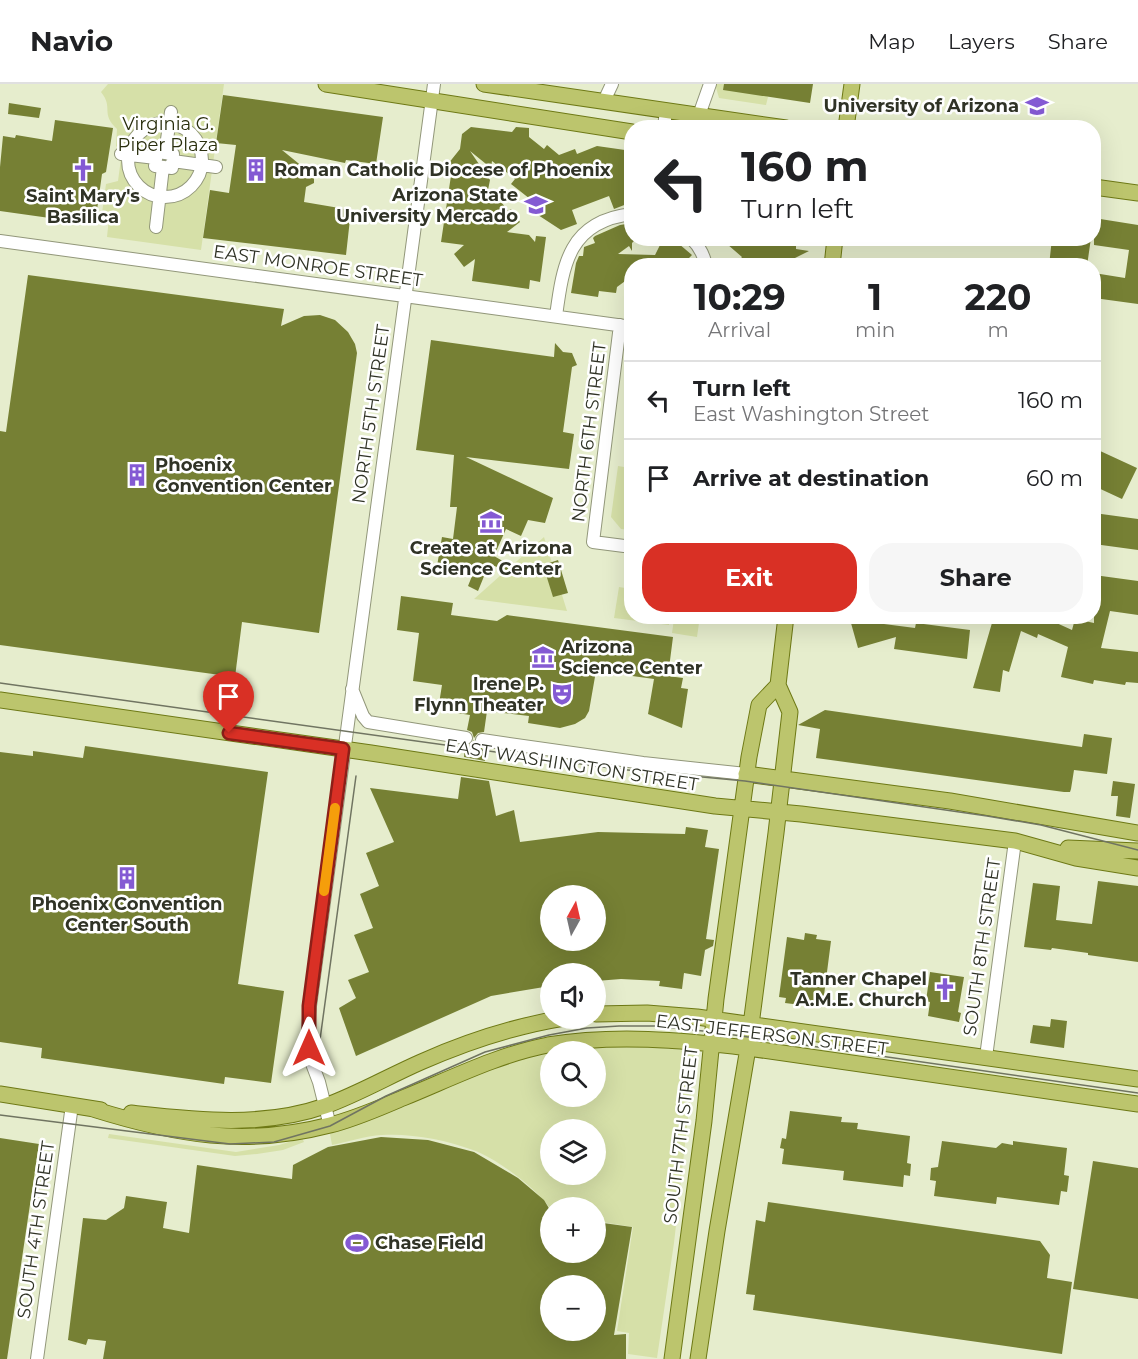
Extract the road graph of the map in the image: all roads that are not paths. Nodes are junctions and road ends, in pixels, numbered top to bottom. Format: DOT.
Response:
graph roads {
  1 [pos="326,84"];
  2 [pos="434,84"];
  3 [pos="484,84"];
  4 [pos="612,84"];
  5 [pos="710,84"];
  6 [pos="852,84"];
  7 [pos="432,101"];
  8 [pos="604,101"];
  9 [pos="666,110"];
  10 [pos="699,115"];
  11 [pos="170,117"];
  12 [pos="665,120"];
  13 [pos="732,120"];
  14 [pos="847,120"];
  15 [pos="598,127"];
  16 [pos="624,131"];
  17 [pos="124,154"];
  18 [pos="164,160"];
  19 [pos="202,165"];
  20 [pos="216,167"];
  21 [pos="1101,188"];
  22 [pos="1138,193"];
  23 [pos="160,197"];
  24 [pos="624,215"];
  25 [pos="156,227"];
  26 [pos="0,241"];
  27 [pos="405,296"];
  28 [pos="556,316"];
  29 [pos="624,326"];
  30 [pos="624,332"];
  31 [pos="624,546"];
  32 [pos="785,624"];
  33 [pos="778,685"];
  34 [pos="351,689"];
  35 [pos="0,700"];
  36 [pos="466,738"];
  37 [pos="483,740"];
  38 [pos="343,749"];
  39 [pos="746,774"];
  40 [pos="782,777"];
  41 [pos="741,808"];
  42 [pos="778,811"];
  43 [pos="1138,832"];
  44 [pos="1015,841"];
  45 [pos="1138,851"];
  46 [pos="1138,868"];
  47 [pos="606,1014"];
  48 [pos="714,1020"];
  49 [pos="540,1022"];
  50 [pos="751,1025"];
  51 [pos="712,1044"];
  52 [pos="748,1048"];
  53 [pos="986,1057"];
  54 [pos="1138,1079"];
  55 [pos="0,1094"];
  56 [pos="1138,1104"];
  57 [pos="72,1105"];
  58 [pos="325,1106"];
  59 [pos="93,1109"];
  60 [pos="330,1125"];
  61 [pos="37,1359"];
  62 [pos="672,1359"];
  63 [pos="698,1359"];
  1 -- 7 [label="main road"];
  2 -- 7 [label="street, NORTH 5TH STREET"];
  3 -- 8 [label="main road"];
  4 -- 8 [label="street"];
  5 -- 10 [label="street"];
  6 -- 14 [label="main road"];
  7 -- 15 [label="main road"];
  7 -- 27 [label="street, NORTH 5TH STREET"];
  8 -- 9 [label="main road"];
  8 -- 15 [label="main road"];
  9 -- 10 [label="main road"];
  9 -- 12 [label="street"];
  10 -- 13 [label="main road"];
  11 -- 17 [label="street"];
  11 -- 18 [label="street"];
  11 -- 19 [label="street"];
  15 -- 16 [label="main road"];
  17 -- 18 [label="street"];
  17 -- 23 [label="street"];
  18 -- 19 [label="street"];
  18 -- 23 [label="street"];
  19 -- 20 [label="street"];
  19 -- 23 [label="street"];
  21 -- 22 [label="main road"];
  23 -- 25 [label="street"];
  24 -- 28 [label="street"];
  26 -- 27 [label="street, EAST MONROE STREET"];
  27 -- 28 [label="street, EAST MONROE STREET"];
  27 -- 34 [label="street, NORTH 5TH STREET"];
  28 -- 29 [label="street, EAST MONROE STREET"];
  30 -- 31 [label="street, NORTH 6TH STREET"];
  32 -- 33 [label="main road"];
  33 -- 39 [label="main road, SOUTH 7TH STREET"];
  33 -- 40 [label="main road"];
  34 -- 36 [label="street, EAST WASHINGTON STREET"];
  34 -- 38 [label="street, NORTH 5TH STREET"];
  35 -- 38 [label="main road, EAST WASHINGTON STREET"];
  37 -- 39 [label="street, EAST WASHINGTON STREET"];
  38 -- 41 [label="main road, EAST WASHINGTON STREET"];
  38 -- 58 [label="street, NORTH 5TH STREET"];
  39 -- 40 [label="main road, EAST WASHINGTON STREET"];
  39 -- 41 [label="main road, SOUTH 7TH STREET"];
  40 -- 42 [label="main road"];
  40 -- 43 [label="main road, EAST WASHINGTON STREET"];
  41 -- 42 [label="main road, EAST WASHINGTON STREET"];
  41 -- 48 [label="main road, SOUTH 7TH STREET"];
  42 -- 44 [label="main road, EAST WASHINGTON STREET"];
  42 -- 50 [label="main road"];
  44 -- 45 [label="main road"];
  44 -- 46 [label="main road, EAST WASHINGTON STREET"];
  44 -- 53 [label="street, SOUTH 8TH STREET"];
  47 -- 48 [label="main road, EAST JEFFERSON STREET"];
  48 -- 50 [label="main road, EAST JEFFERSON STREET"];
  48 -- 51 [label="main road, SOUTH 7TH STREET"];
  49 -- 58 [label="main road, EAST JEFFERSON STREET"];
  50 -- 52 [label="main road"];
  50 -- 53 [label="main road, EAST JEFFERSON STREET"];
  51 -- 52 [label="main road, EAST JEFFERSON STREET"];
  51 -- 60 [label="main road, EAST JEFFERSON STREET"];
  51 -- 62 [label="main road, SOUTH 7TH STREET"];
  52 -- 56 [label="main road, EAST JEFFERSON STREET"];
  52 -- 63 [label="main road"];
  53 -- 54 [label="main road, EAST JEFFERSON STREET"];
  55 -- 57 [label="main road, EAST JEFFERSON STREET"];
  57 -- 59 [label="main road, EAST JEFFERSON STREET"];
  57 -- 61 [label="street, SOUTH 4TH STREET"];
  58 -- 59 [label="main road, EAST JEFFERSON STREET"];
  58 -- 60 [label="street, NORTH 5TH STREET"];
  59 -- 60 [label="main road, EAST JEFFERSON STREET"];
}
